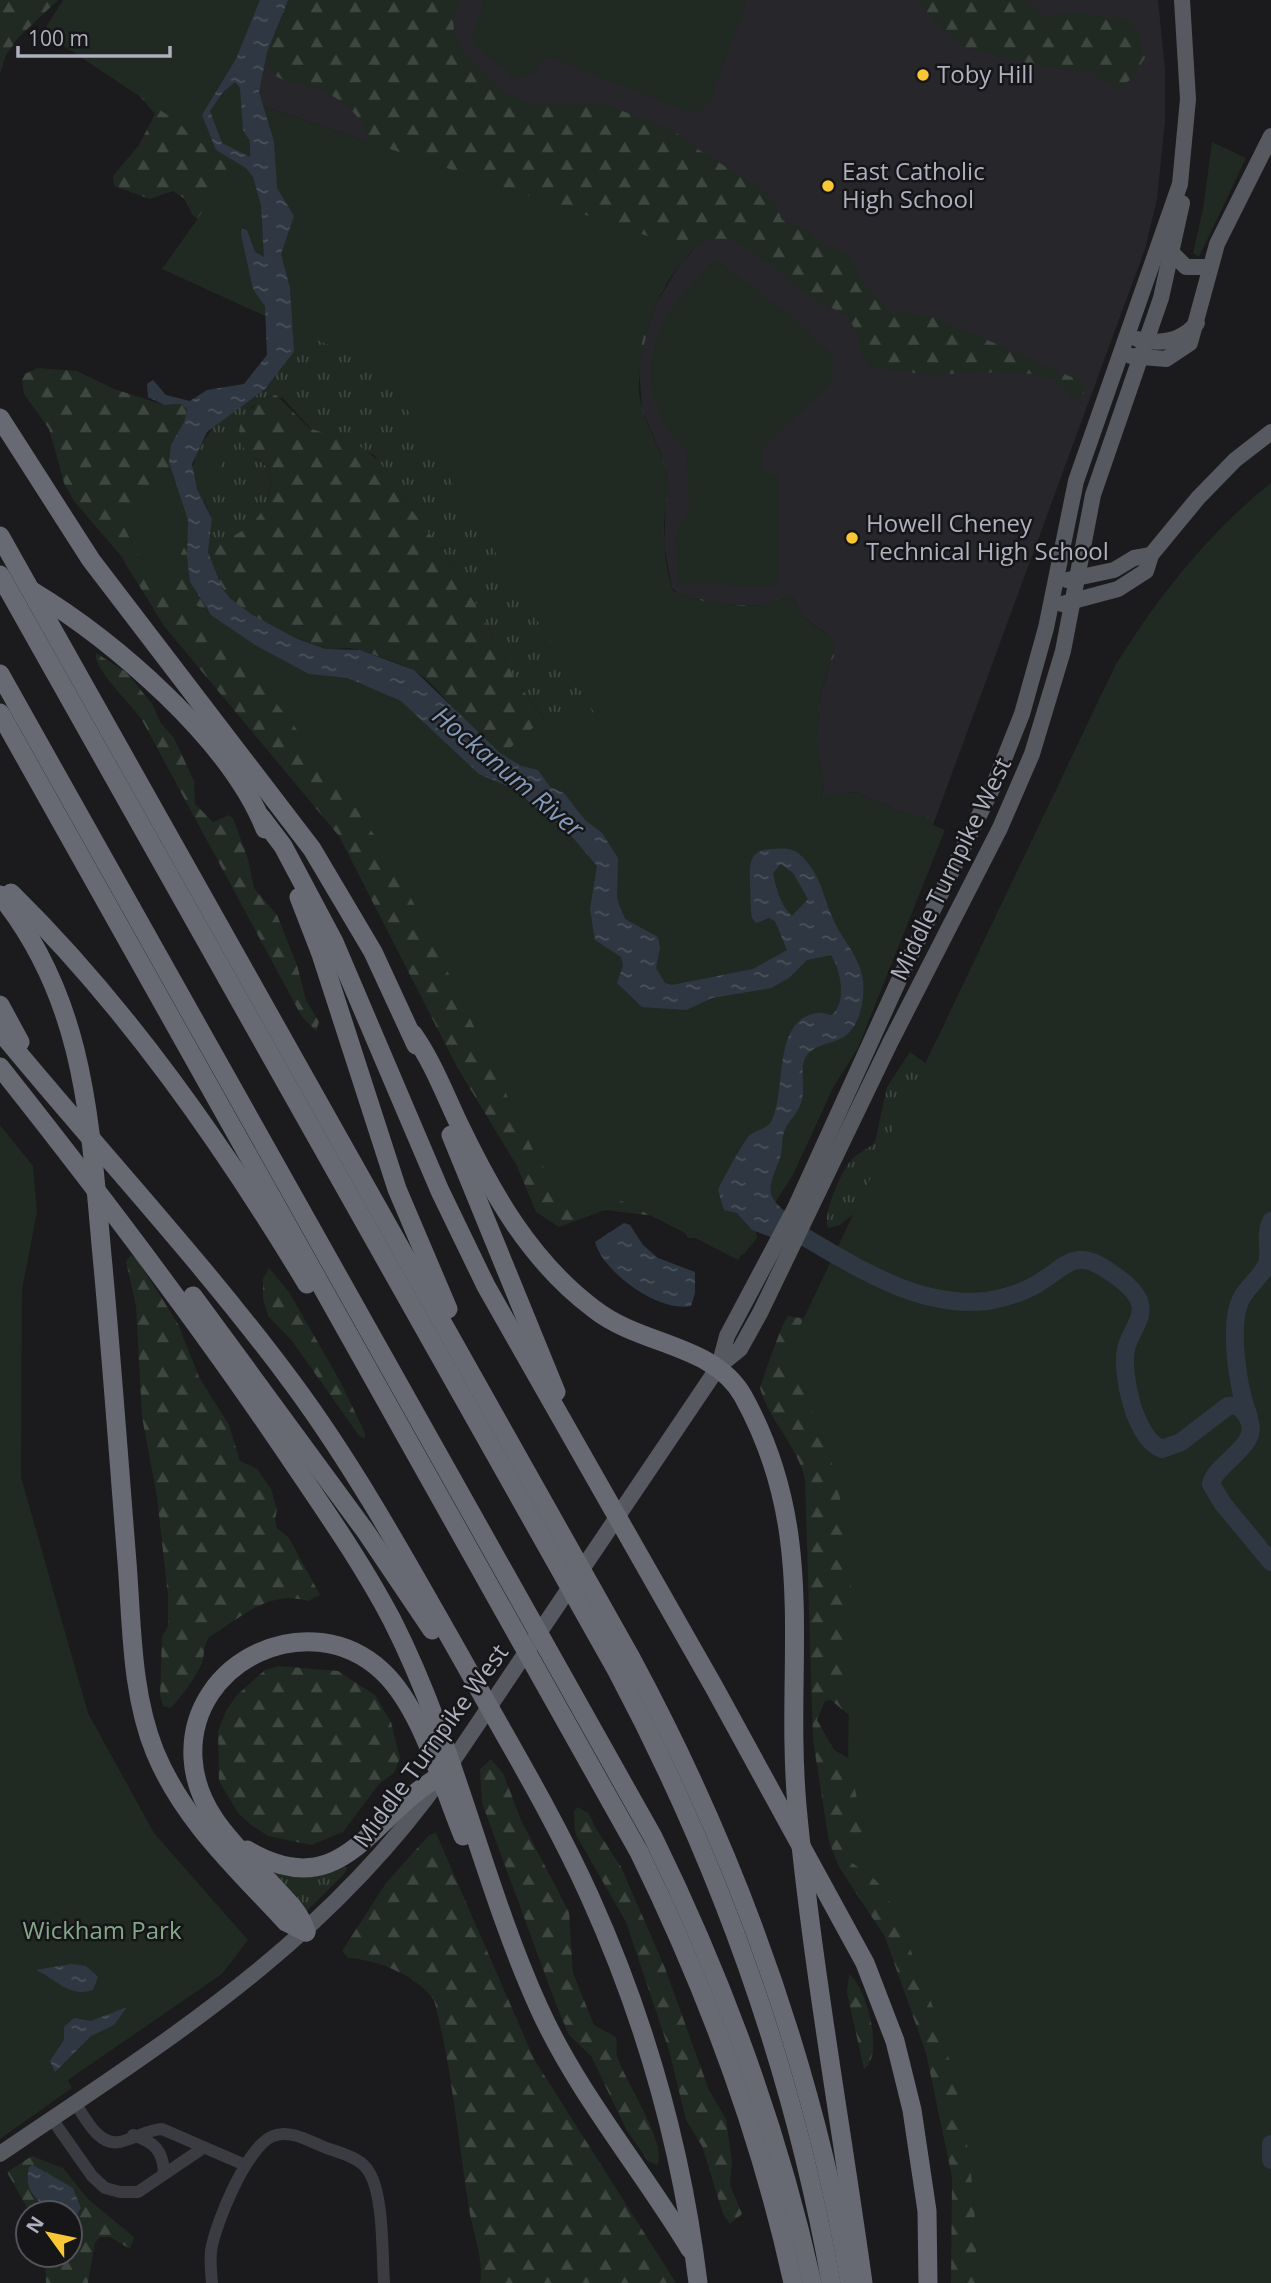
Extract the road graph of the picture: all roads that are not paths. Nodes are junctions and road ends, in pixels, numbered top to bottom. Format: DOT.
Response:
graph roads {
  1 [pos="1182,0"];
  2 [pos="1271,136"];
  3 [pos="1180,184"];
  4 [pos="1172,253"];
  5 [pos="1209,267"];
  6 [pos="1197,323"];
  7 [pos="1128,336"];
  8 [pos="1146,341"];
  9 [pos="1122,353"];
  10 [pos="1140,358"];
  11 [pos="0,418"];
  12 [pos="1271,432"];
  13 [pos="0,536"];
  14 [pos="1151,555"];
  15 [pos="0,574"];
  16 [pos="1076,579"];
  17 [pos="1054,583"];
  18 [pos="1072,602"];
  19 [pos="1050,608"];
  20 [pos="0,674"];
  21 [pos="0,713"];
  22 [pos="261,817"];
  23 [pos="0,882"];
  24 [pos="0,895"];
  25 [pos="0,1005"];
  26 [pos="0,1031"];
  27 [pos="413,1034"];
  28 [pos="0,1055"];
  29 [pos="0,1067"];
  30 [pos="43,1078"];
  31 [pos="854,1078"];
  32 [pos="870,1087"];
  33 [pos="70,1147"];
  34 [pos="122,1211"];
  35 [pos="802,1211"];
  36 [pos="359,1351"];
  37 [pos="459,1351"];
  38 [pos="719,1366"];
  39 [pos="601,1488"];
  40 [pos="503,1732"];
  41 [pos="444,1774"];
  42 [pos="420,1797"];
  43 [pos="224,1833"];
  44 [pos="306,1932"];
  45 [pos="527,1979"];
  46 [pos="75,2104"];
  47 [pos="52,2119"];
  48 [pos="133,2135"];
  49 [pos="203,2148"];
  50 [pos="0,2154"];
  51 [pos="245,2165"];
  52 [pos="164,2173"];
  53 [pos="212,2283"];
  54 [pos="384,2283"];
  55 [pos="698,2283"];
  56 [pos="710,2283"];
  57 [pos="793,2283"];
  58 [pos="812,2283"];
  59 [pos="831,2283"];
  60 [pos="850,2283"];
  61 [pos="863,2283"];
  62 [pos="928,2283"];
  1 -- 3 [label="main road"];
  2 -- 5 [label="main road"];
  3 -- 4 [label="main road, Middle Turnpike West"];
  3 -- 7 [label="main road, Middle Turnpike West"];
  4 -- 5 [label="main road"];
  4 -- 8 [label="main road, Middle Turnpike West"];
  5 -- 6 [label="main road"];
  6 -- 8 [label="main road"];
  6 -- 10 [label="main road"];
  7 -- 8 [label="main road"];
  7 -- 9 [label="main road, Middle Turnpike West"];
  8 -- 10 [label="main road, Middle Turnpike West"];
  9 -- 10 [label="main road"];
  9 -- 17 [label="main road, Middle Turnpike West"];
  10 -- 16 [label="main road, Middle Turnpike West"];
  11 -- 27 [label="highway"];
  12 -- 14 [label="main road"];
  13 -- 37 [label="highway"];
  14 -- 16 [label="main road"];
  14 -- 18 [label="main road"];
  15 -- 22 [label="highway"];
  15 -- 59 [label="highway"];
  16 -- 17 [label="main road"];
  16 -- 18 [label="main road, Middle Turnpike West"];
  17 -- 19 [label="main road, Middle Turnpike West"];
  18 -- 19 [label="main road"];
  18 -- 32 [label="main road, Middle Turnpike West"];
  19 -- 31 [label="main road, Middle Turnpike West"];
  20 -- 58 [label="highway"];
  21 -- 36 [label="highway"];
  22 -- 37 [label="highway"];
  22 -- 39 [label="highway"];
  23 -- 36 [label="highway"];
  24 -- 44 [label="highway"];
  25 -- 30 [label="highway"];
  26 -- 30 [label="highway"];
  27 -- 38 [label="highway"];
  27 -- 39 [label="highway"];
  28 -- 33 [label="highway"];
  29 -- 33 [label="highway"];
  30 -- 40 [label="highway"];
  31 -- 32 [label="main road"];
  31 -- 35 [label="main road, Middle Turnpike West"];
  32 -- 35 [label="main road, Middle Turnpike West"];
  33 -- 34 [label="highway"];
  34 -- 40 [label="highway"];
  34 -- 45 [label="highway"];
  35 -- 38 [label="main road, Middle Turnpike West"];
  36 -- 57 [label="highway"];
  37 -- 60 [label="highway"];
  38 -- 41 [label="main road, Middle Turnpike West"];
  38 -- 61 [label="highway"];
  39 -- 62 [label="highway"];
  40 -- 55 [label="highway"];
  41 -- 42 [label="highway"];
  42 -- 43 [label="highway"];
  42 -- 44 [label="main road, Middle Turnpike West"];
  43 -- 44 [label="highway"];
  43 -- 45 [label="highway"];
  44 -- 46 [label="main road, Middle Turnpike West"];
  45 -- 56 [label="highway"];
  46 -- 47 [label="main road, Middle Turnpike West"];
  46 -- 48 [label="street"];
  47 -- 50 [label="main road, Middle Turnpike West"];
  47 -- 52 [label="street"];
  48 -- 49 [label="street"];
  48 -- 52 [label="street"];
  49 -- 51 [label="street"];
  49 -- 52 [label="street"];
  51 -- 53 [label="street"];
  51 -- 54 [label="street"];
}
